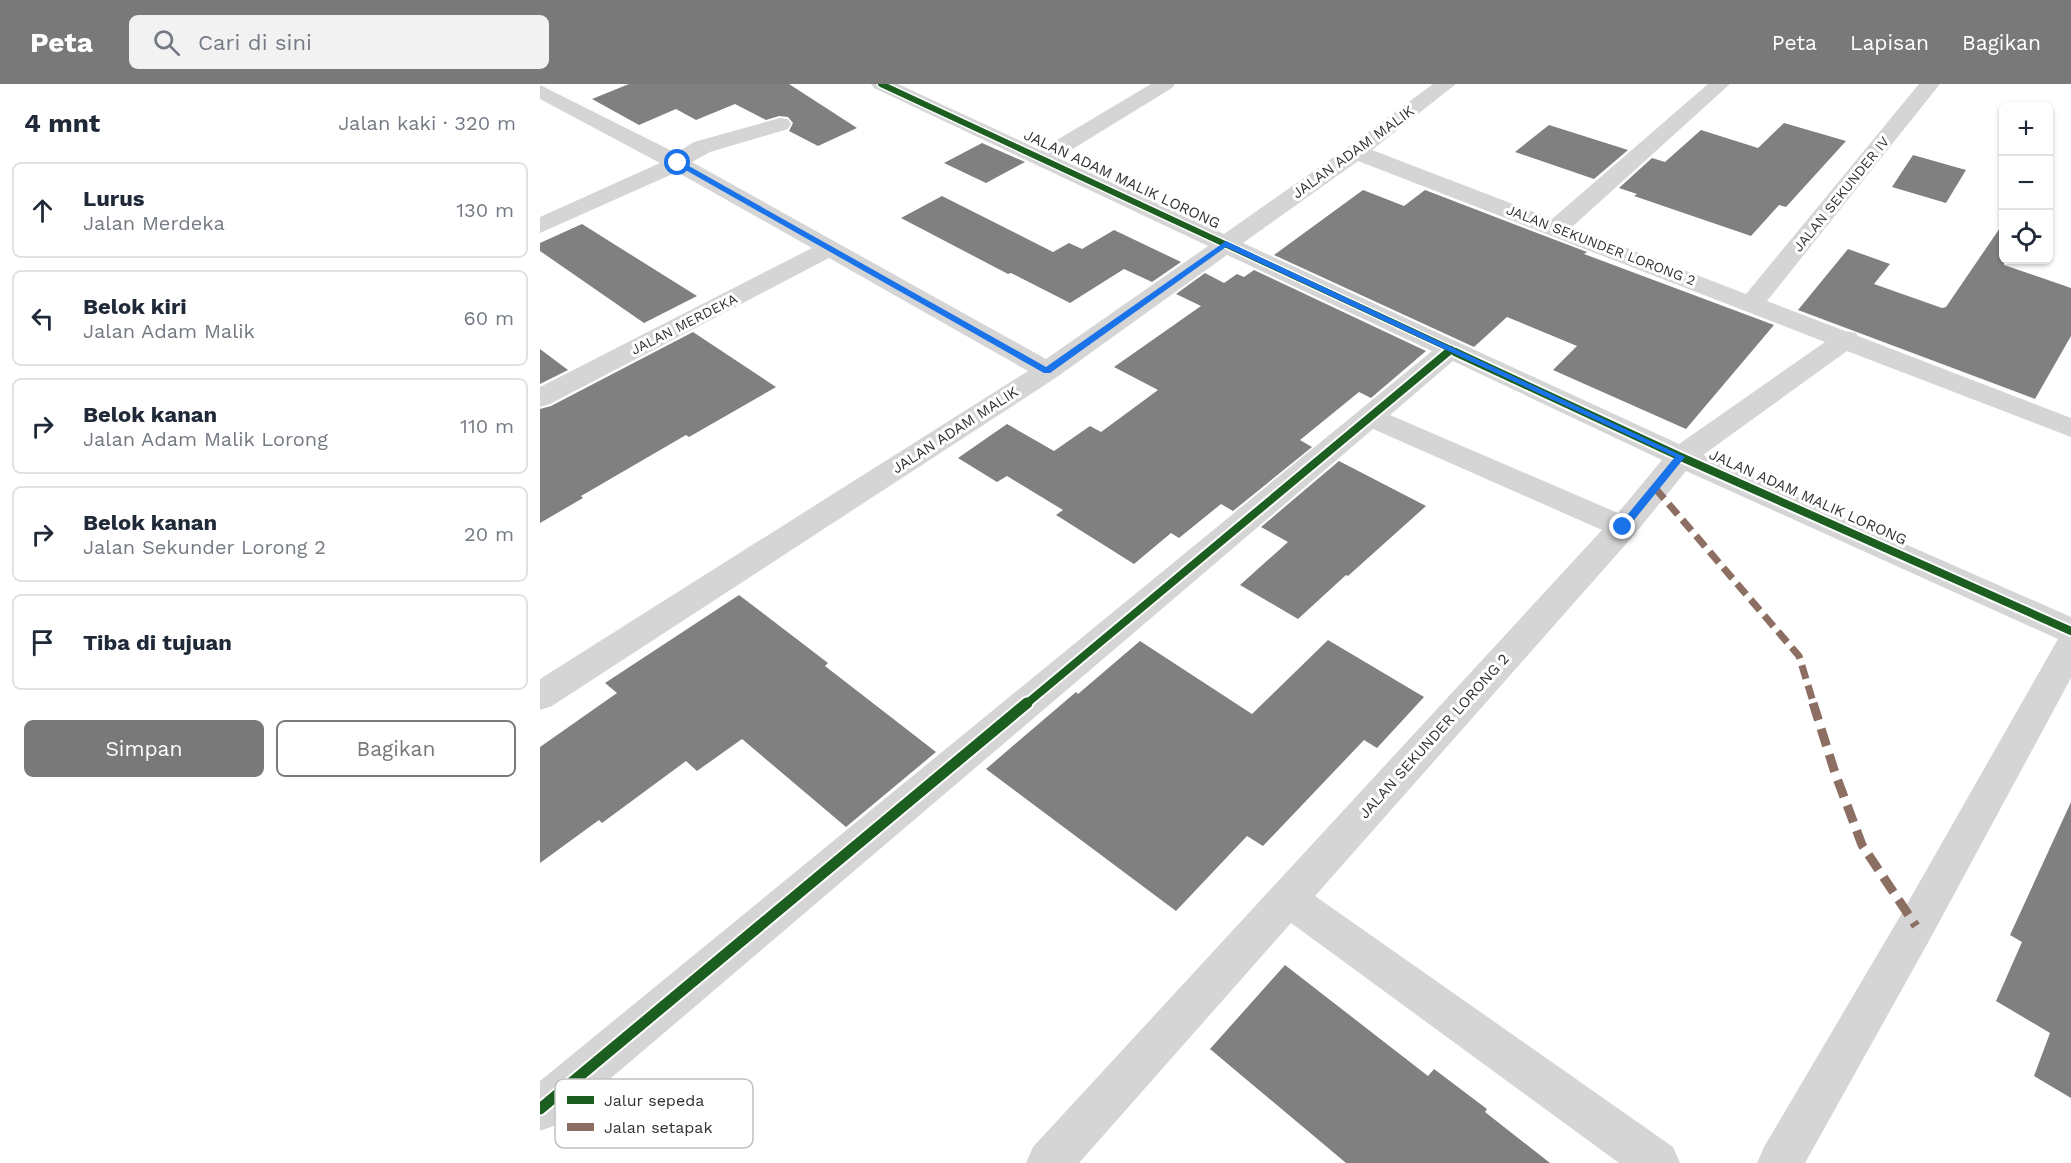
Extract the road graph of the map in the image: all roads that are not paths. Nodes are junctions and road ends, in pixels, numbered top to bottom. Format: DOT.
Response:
graph roads {
  1 [pos="1165,84"];
  2 [pos="1446,84"];
  3 [pos="1720,84"];
  4 [pos="1930,84"];
  5 [pos="889,85"];
  6 [pos="546,101"];
  7 [pos="780,124"];
  8 [pos="1356,152"];
  9 [pos="1041,159"];
  10 [pos="678,163"];
  11 [pos="540,226"];
  12 [pos="1556,228"];
  13 [pos="1226,244"];
  14 [pos="829,249"];
  15 [pos="1752,303"];
  16 [pos="1847,339"];
  17 [pos="1451,349"];
  18 [pos="1047,371"];
  19 [pos="540,398"];
  20 [pos="1370,417"];
  21 [pos="2069,422"];
  22 [pos="1681,457"];
  23 [pos="1623,527"];
  24 [pos="2071,631"];
  25 [pos="2071,647"];
  26 [pos="540,696"];
  27 [pos="1287,898"];
  28 [pos="576,1079"];
  29 [pos="555,1096"];
  30 [pos="540,1109"];
  31 [pos="1049,1163"];
  32 [pos="1657,1163"];
  33 [pos="1780,1163"];
  1 -- 9 [label="street"];
  2 -- 8 [label="street, JALAN ADAM MALIK"];
  3 -- 12 [label="street"];
  4 -- 15 [label="street, JALAN SEKUNDER IV"];
  5 -- 9 [label="street, JALAN ADAM MALIK LORONG"];
  6 -- 10 [label="street"];
  7 -- 10 [label="street"];
  8 -- 12 [label="street, JALAN SEKUNDER LORONG 2"];
  8 -- 13 [label="street, JALAN ADAM MALIK"];
  9 -- 13 [label="street, JALAN ADAM MALIK LORONG"];
  10 -- 11 [label="street"];
  10 -- 14 [label="street"];
  12 -- 15 [label="street, JALAN SEKUNDER LORONG 2"];
  13 -- 17 [label="street, JALAN ADAM MALIK LORONG"];
  13 -- 18 [label="street, JALAN ADAM MALIK"];
  14 -- 18 [label="street"];
  14 -- 19 [label="street, JALAN MERDEKA"];
  15 -- 16 [label="street, JALAN SEKUNDER LORONG 2"];
  16 -- 21 [label="street, JALAN SEKUNDER LORONG 2"];
  16 -- 22 [label="street, JALAN SEKUNDER LORONG 2"];
  17 -- 20 [label="street"];
  17 -- 22 [label="street, JALAN ADAM MALIK LORONG"];
  18 -- 26 [label="street, JALAN ADAM MALIK"];
  20 -- 23 [label="street"];
  20 -- 28 [label="street"];
  22 -- 23 [label="street, JALAN SEKUNDER LORONG 2"];
  22 -- 24 [label="street, JALAN ADAM MALIK LORONG"];
  23 -- 27 [label="street, JALAN SEKUNDER LORONG 2"];
  25 -- 33 [label="street"];
  27 -- 31 [label="street, JALAN SEKUNDER LORONG 2"];
  27 -- 32 [label="street"];
  29 -- 30 [label="street"];
}
